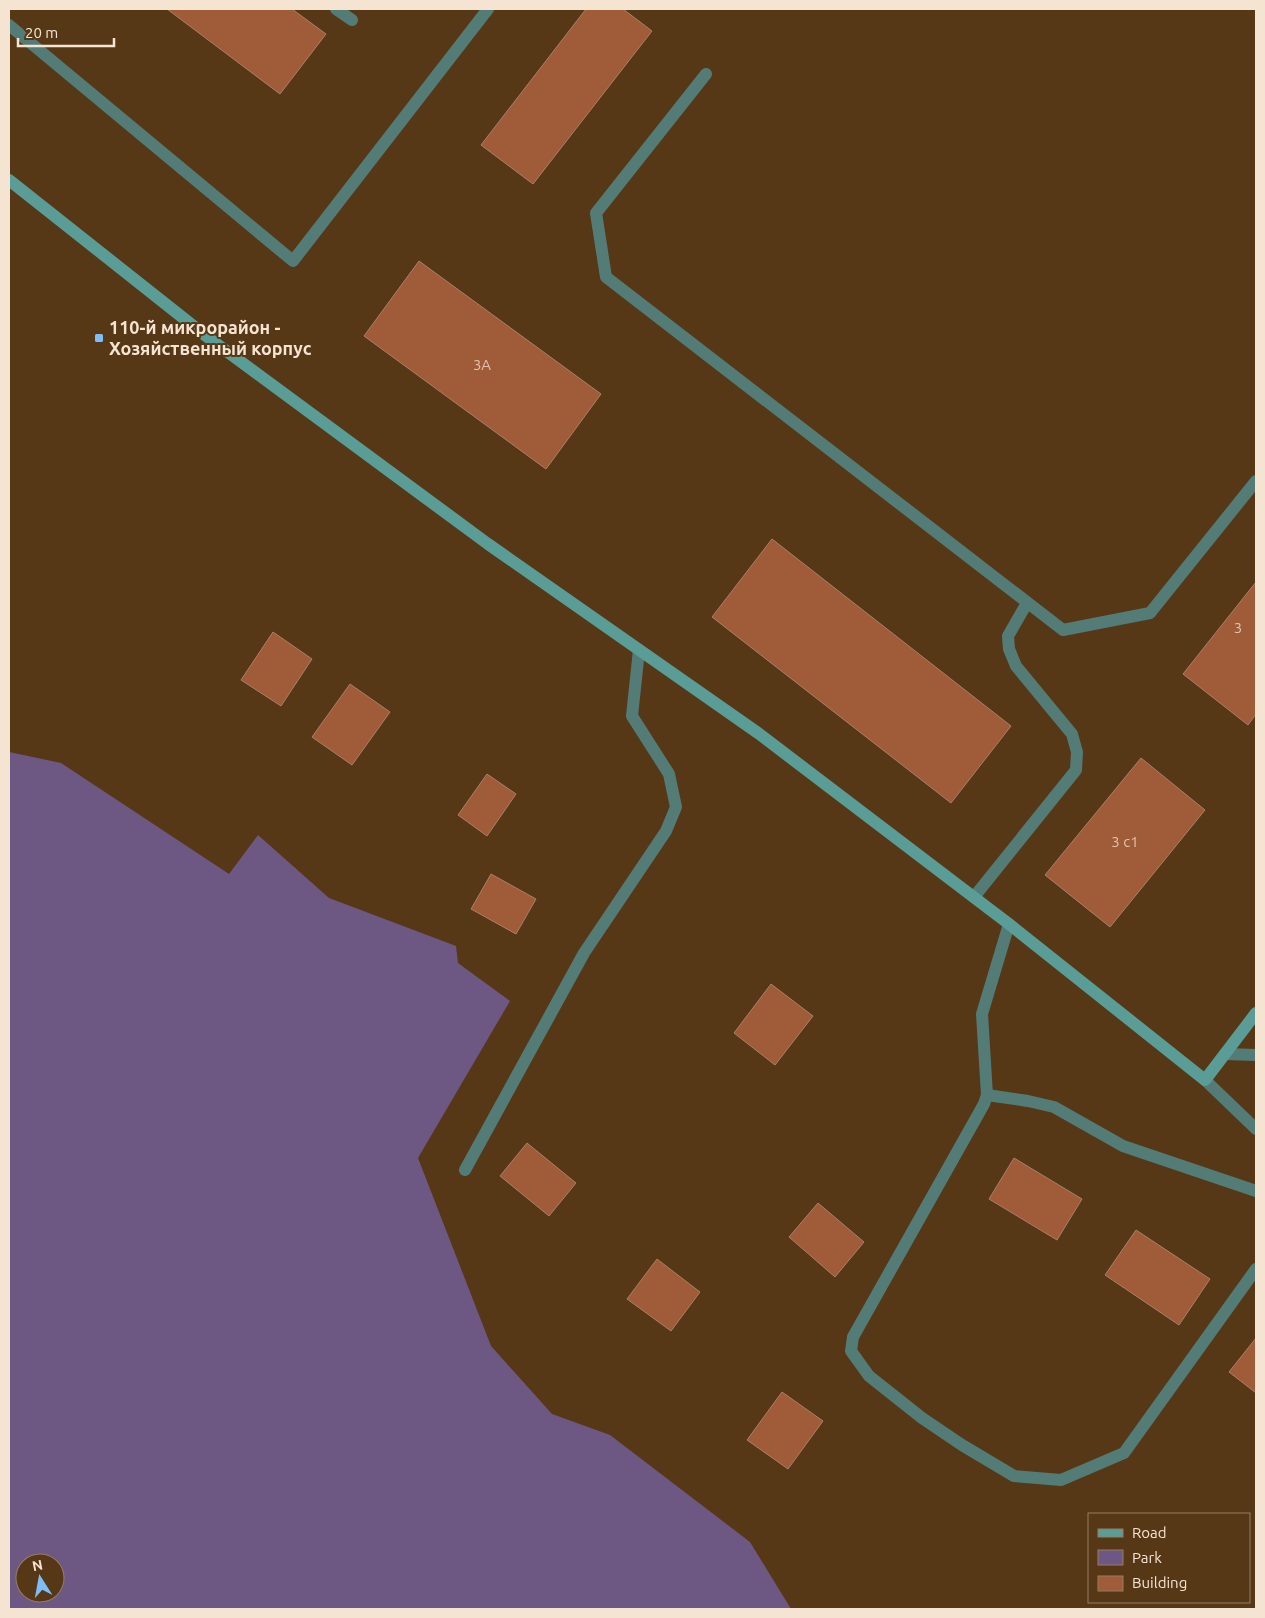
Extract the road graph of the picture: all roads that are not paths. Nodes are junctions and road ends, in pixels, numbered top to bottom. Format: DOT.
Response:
graph roads {
  1 [pos="336,9"];
  2 [pos="488,9"];
  3 [pos="352,20"];
  4 [pos="9,25"];
  5 [pos="706,74"];
  6 [pos="9,180"];
  7 [pos="1256,481"];
  8 [pos="1027,602"];
  9 [pos="639,650"];
  10 [pos="974,898"];
  11 [pos="1009,924"];
  12 [pos="1256,1014"];
  13 [pos="1225,1054"];
  14 [pos="1256,1055"];
  15 [pos="1206,1080"];
  16 [pos="987,1095"];
  17 [pos="1256,1129"];
  18 [pos="465,1170"];
  19 [pos="1256,1191"];
  20 [pos="1256,1268"];
  1 -- 3 [label="street"];
  2 -- 4 [label="street"];
  5 -- 8 [label="street"];
  6 -- 9 [label="street"];
  7 -- 8 [label="street"];
  8 -- 10 [label="street"];
  9 -- 10 [label="street"];
  9 -- 18 [label="street"];
  10 -- 11 [label="street"];
  11 -- 15 [label="street"];
  11 -- 16 [label="street"];
  12 -- 13 [label="street"];
  13 -- 14 [label="street"];
  13 -- 15 [label="street"];
  15 -- 17 [label="street"];
  16 -- 19 [label="street"];
  16 -- 20 [label="street"];
}
